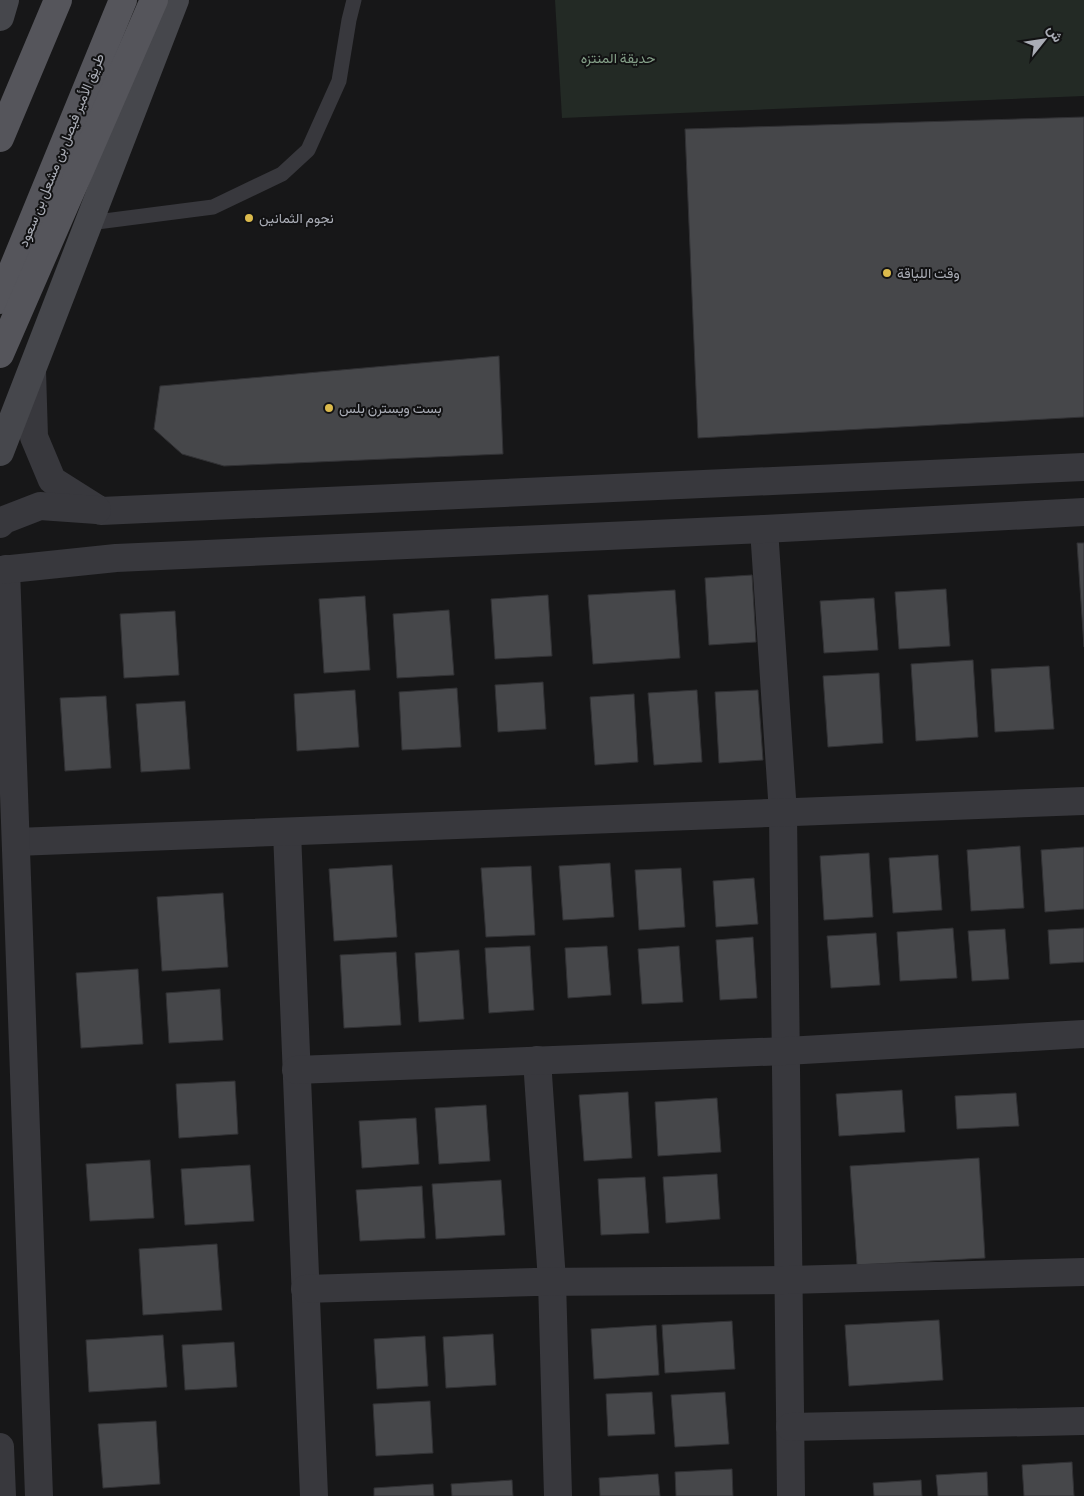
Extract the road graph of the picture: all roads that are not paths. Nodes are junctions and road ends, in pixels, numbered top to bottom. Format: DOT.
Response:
graph roads {
  1 [pos="5,0"];
  2 [pos="58,0"];
  3 [pos="123,0"];
  4 [pos="154,0"];
  5 [pos="175,0"];
  6 [pos="354,0"];
  7 [pos="0,17"];
  8 [pos="0,138"];
  9 [pos="89,223"];
  10 [pos="0,300"];
  11 [pos="0,354"];
  12 [pos="32,371"];
  13 [pos="0,452"];
  14 [pos="1084,467"];
  15 [pos="101,510"];
  16 [pos="1084,512"];
  17 [pos="0,524"];
  18 [pos="764,529"];
  19 [pos="3,569"];
  20 [pos="1084,801"];
  21 [pos="783,813"];
  22 [pos="287,832"];
  23 [pos="16,842"];
  24 [pos="1084,1034"];
  25 [pos="786,1051"];
  26 [pos="537,1060"];
  27 [pos="296,1070"];
  28 [pos="1084,1272"];
  29 [pos="788,1280"];
  30 [pos="552,1281"];
  31 [pos="305,1289"];
  32 [pos="1084,1421"];
  33 [pos="790,1427"];
  34 [pos="0,1447"];
  35 [pos="2,1496"];
  36 [pos="39,1496"];
  37 [pos="314,1496"];
  38 [pos="558,1496"];
  39 [pos="791,1496"];
  1 -- 7 [label="main road"];
  2 -- 8 [label="main road"];
  3 -- 10 [label="main road, طريق الأمير فيصل بن مشعل بن سعود"];
  4 -- 11 [label="main road"];
  5 -- 9 [label="main road"];
  6 -- 9 [label="lane"];
  9 -- 12 [label="main road"];
  12 -- 13 [label="main road"];
  12 -- 15 [label="street"];
  14 -- 15 [label="street"];
  15 -- 17 [label="street"];
  16 -- 18 [label="street"];
  18 -- 19 [label="street"];
  18 -- 21 [label="street"];
  19 -- 23 [label="street"];
  20 -- 21 [label="street"];
  21 -- 22 [label="street"];
  21 -- 25 [label="street"];
  22 -- 23 [label="street"];
  22 -- 27 [label="street"];
  23 -- 36 [label="street"];
  24 -- 25 [label="street"];
  25 -- 26 [label="street"];
  25 -- 29 [label="street"];
  26 -- 27 [label="street"];
  26 -- 30 [label="street"];
  27 -- 31 [label="street"];
  28 -- 29 [label="street"];
  29 -- 30 [label="street"];
  29 -- 33 [label="street"];
  30 -- 31 [label="street"];
  30 -- 38 [label="street"];
  31 -- 37 [label="street"];
  32 -- 33 [label="street"];
  33 -- 39 [label="street"];
  34 -- 35 [label="street"];
}
